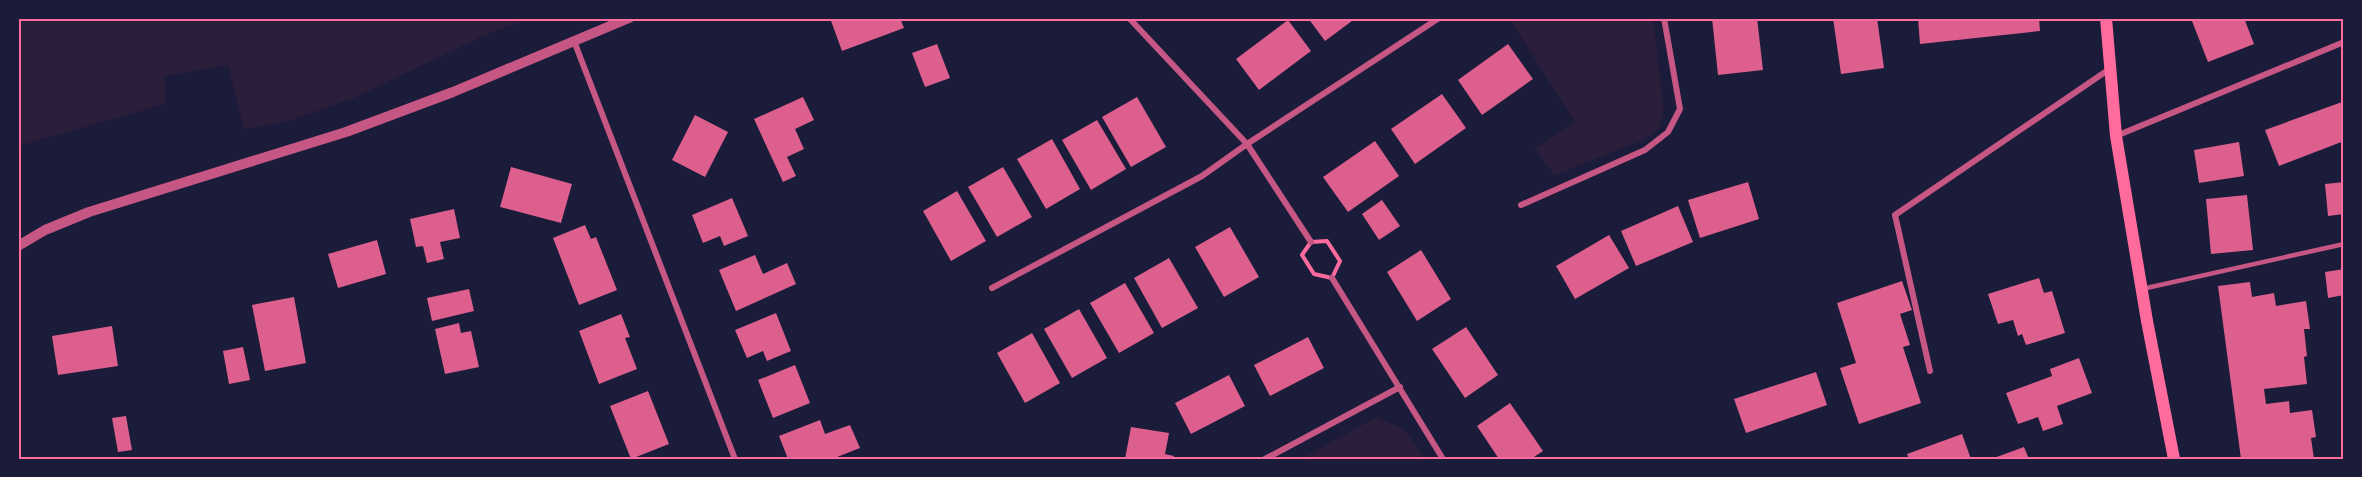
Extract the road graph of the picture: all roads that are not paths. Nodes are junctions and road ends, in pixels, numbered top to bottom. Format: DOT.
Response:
graph roads {
  1 [pos="629,18"];
  2 [pos="1129,18"];
  3 [pos="1439,18"];
  4 [pos="1664,18"];
  5 [pos="2106,18"];
  6 [pos="574,41"];
  7 [pos="2344,42"];
  8 [pos="2111,67"];
  9 [pos="2116,136"];
  10 [pos="1247,144"];
  11 [pos="1521,206"];
  12 [pos="1311,242"];
  13 [pos="2344,244"];
  14 [pos="18,246"];
  15 [pos="1332,278"];
  16 [pos="993,288"];
  17 [pos="2142,290"];
  18 [pos="1930,371"];
  19 [pos="1400,387"];
  20 [pos="735,459"];
  21 [pos="1265,459"];
  22 [pos="1443,459"];
  23 [pos="2174,459"];
  1 -- 6 [label="street"];
  2 -- 10 [label="street"];
  3 -- 10 [label="street"];
  4 -- 11 [label="street"];
  5 -- 8 [label="main road"];
  6 -- 14 [label="street"];
  6 -- 20 [label="street"];
  7 -- 9 [label="street"];
  8 -- 9 [label="main road"];
  8 -- 18 [label="street"];
  9 -- 17 [label="main road"];
  10 -- 12 [label="street"];
  10 -- 16 [label="street"];
  13 -- 17 [label="lane"];
  15 -- 19 [label="street"];
  17 -- 23 [label="main road"];
  19 -- 21 [label="street"];
  19 -- 22 [label="street"];
}
